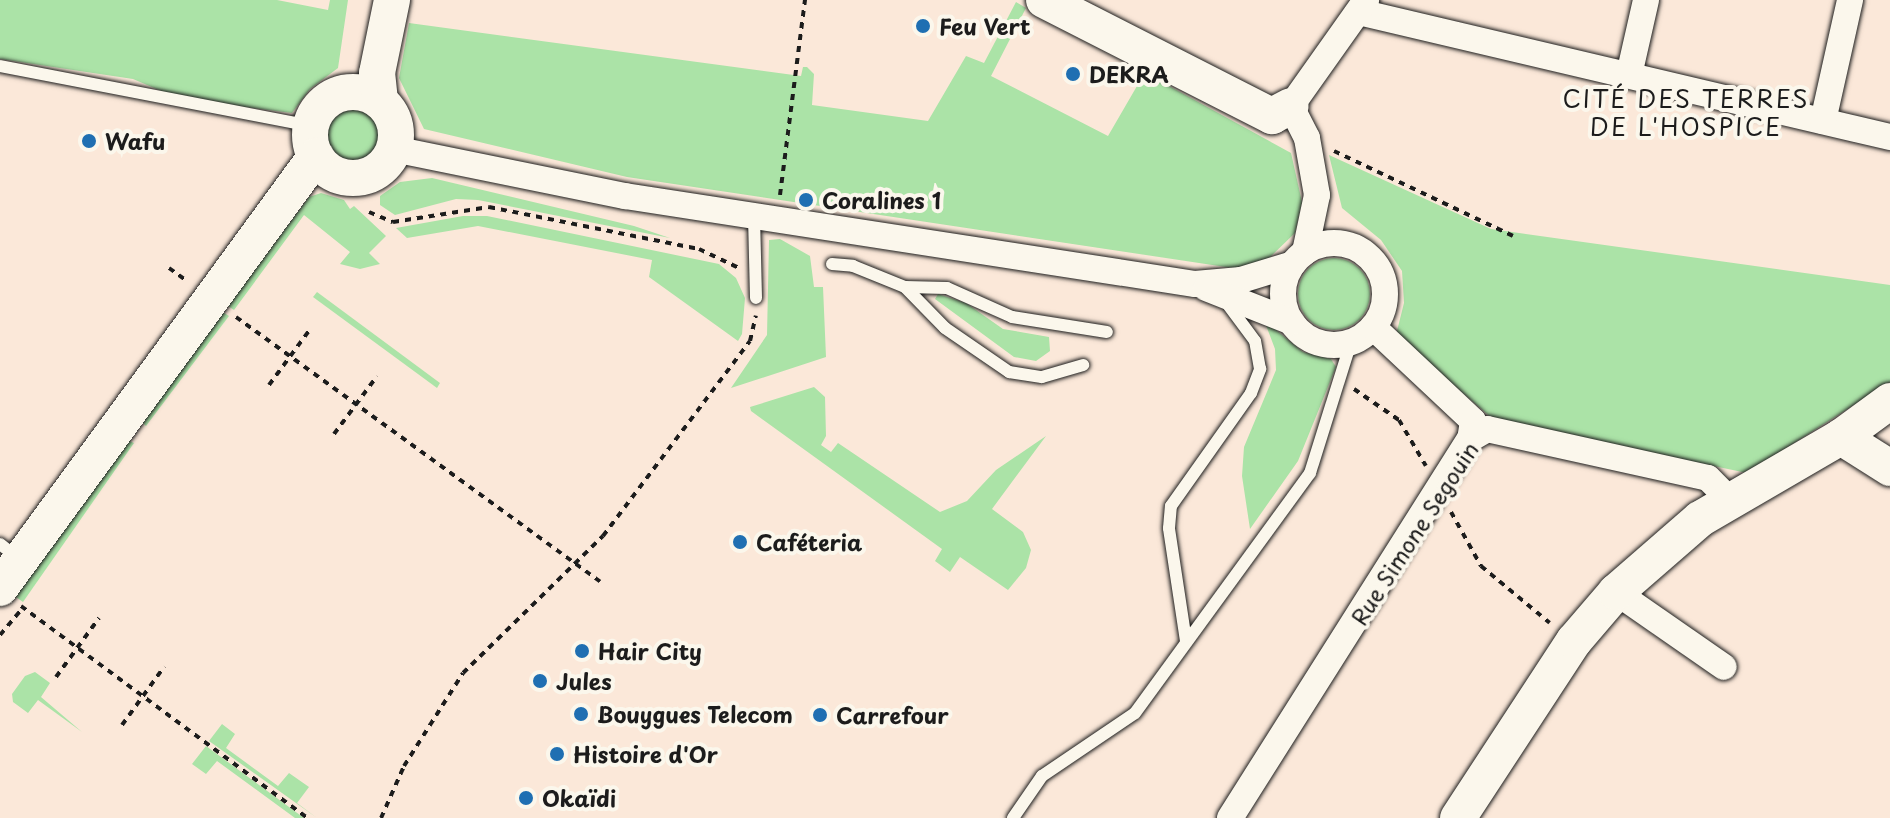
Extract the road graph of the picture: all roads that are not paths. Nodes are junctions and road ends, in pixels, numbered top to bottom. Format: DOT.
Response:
graph roads {
  1 [pos="368,0"];
  2 [pos="392,0"];
  3 [pos="1044,0"];
  4 [pos="1646,0"];
  5 [pos="1850,0"];
  6 [pos="1363,6"];
  7 [pos="0,66"];
  8 [pos="1629,75"];
  9 [pos="341,94"];
  10 [pos="380,101"];
  11 [pos="1291,106"];
  12 [pos="1823,121"];
  13 [pos="1890,137"];
  14 [pos="313,141"];
  15 [pos="394,149"];
  16 [pos="1317,195"];
  17 [pos="765,218"];
  18 [pos="1353,247"];
  19 [pos="1299,258"];
  20 [pos="832,264"];
  21 [pos="1195,284"];
  22 [pos="905,287"];
  23 [pos="756,298"];
  24 [pos="1292,322"];
  25 [pos="1373,327"];
  26 [pos="1107,332"];
  27 [pos="1351,342"];
  28 [pos="1083,365"];
  29 [pos="1890,401"];
  30 [pos="1841,437"];
  31 [pos="1470,439"];
  32 [pos="1890,468"];
  33 [pos="1731,501"];
  34 [pos="8,573"];
  35 [pos="1616,592"];
  36 [pos="1186,641"];
  37 [pos="1724,667"];
  38 [pos="1013,818"];
  39 [pos="1230,818"];
  40 [pos="1458,818"];
  1 -- 9 [label="street"];
  2 -- 10 [label="street"];
  3 -- 11 [label="street"];
  4 -- 8 [label="street"];
  5 -- 12 [label="street"];
  6 -- 8 [label="street"];
  6 -- 11 [label="street"];
  7 -- 14 [label="lane"];
  8 -- 12 [label="street"];
  9 -- 10 [label="street"];
  9 -- 14 [label="street"];
  10 -- 15 [label="street"];
  11 -- 16 [label="street"];
  12 -- 13 [label="street"];
  14 -- 15 [label="street"];
  14 -- 34 [label="street"];
  15 -- 17 [label="street"];
  16 -- 18 [label="street"];
  16 -- 19 [label="street"];
  17 -- 21 [label="street"];
  17 -- 23 [label="lane"];
  18 -- 19 [label="street"];
  18 -- 25 [label="street"];
  19 -- 21 [label="street"];
  19 -- 24 [label="street"];
  20 -- 22 [label="lane"];
  21 -- 24 [label="street"];
  21 -- 36 [label="lane"];
  22 -- 26 [label="lane"];
  22 -- 28 [label="lane"];
  24 -- 27 [label="street"];
  25 -- 27 [label="street"];
  25 -- 31 [label="street"];
  27 -- 36 [label="lane"];
  29 -- 30 [label="street"];
  30 -- 32 [label="street"];
  30 -- 33 [label="street"];
  31 -- 33 [label="street, Rue Simone Segouin"];
  31 -- 39 [label="street, Rue Simone Segouin"];
  33 -- 35 [label="street"];
  35 -- 37 [label="street"];
  35 -- 40 [label="street"];
  36 -- 38 [label="lane"];
}
